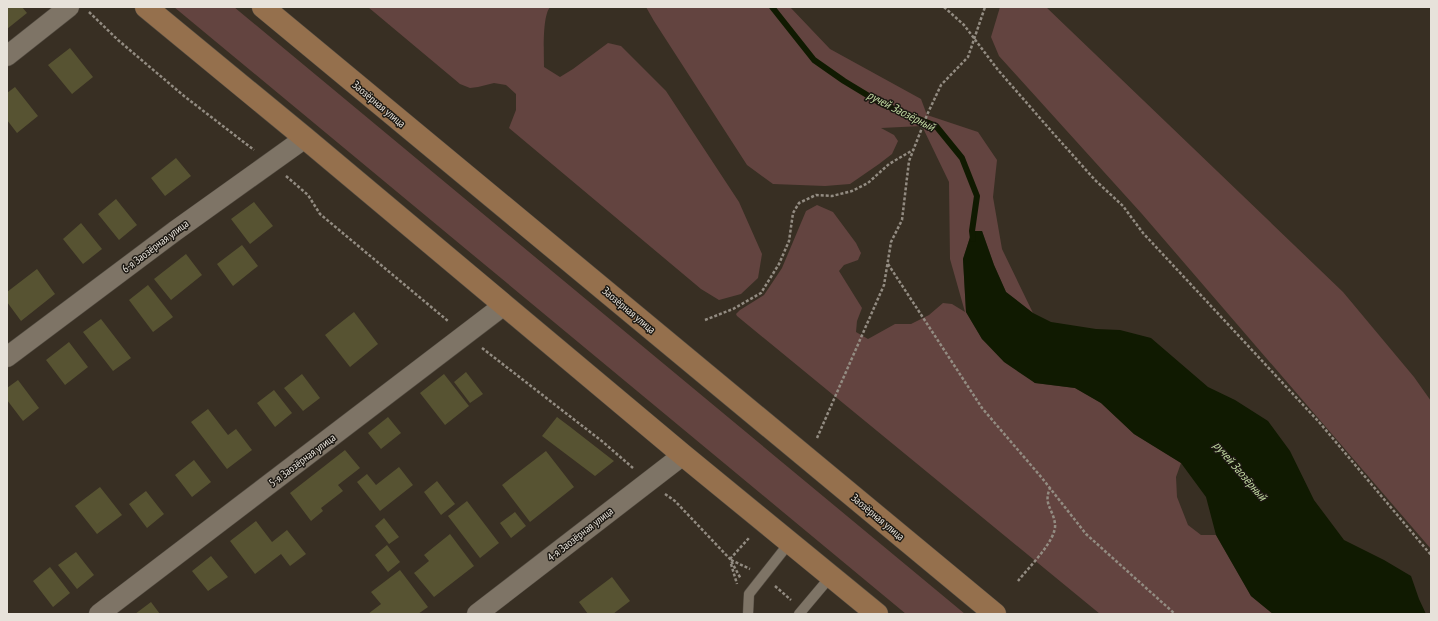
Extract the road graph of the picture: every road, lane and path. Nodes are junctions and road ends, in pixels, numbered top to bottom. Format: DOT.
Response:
graph roads {
  1 [pos="69,7"];
  2 [pos="84,7"];
  3 [pos="146,7"];
  4 [pos="262,7"];
  5 [pos="944,7"];
  6 [pos="985,7"];
  7 [pos="974,38"];
  8 [pos="7,56"];
  9 [pos="305,138"];
  10 [pos="913,150"];
  11 [pos="270,163"];
  12 [pos="888,264"];
  13 [pos="504,305"];
  14 [pos="705,320"];
  15 [pos="465,335"];
  16 [pos="7,357"];
  17 [pos="683,455"];
  18 [pos="808,459"];
  19 [pos="648,482"];
  20 [pos="1050,488"];
  21 [pos="764,521"];
  22 [pos="790,542"];
  23 [pos="1431,555"];
  24 [pos="730,559"];
  25 [pos="831,576"];
  26 [pos="1018,581"];
  27 [pos="736,589"];
  28 [pos="749,594"];
  29 [pos="99,614"];
  30 [pos="477,614"];
  31 [pos="748,614"];
  32 [pos="799,614"];
  33 [pos="877,614"];
  34 [pos="995,614"];
  35 [pos="1175,614"];
  1 -- 8 [label="street"];
  2 -- 11 [label="path"];
  3 -- 9 [label="main road"];
  4 -- 18 [label="main road, Заозёрная улица"];
  5 -- 7 [label="path"];
  6 -- 7 [label="path"];
  7 -- 10 [label="path"];
  7 -- 23 [label="path"];
  9 -- 11 [label="street, 6-я Заозёрная улица"];
  9 -- 13 [label="main road"];
  10 -- 12 [label="path"];
  10 -- 14 [label="path"];
  11 -- 15 [label="path"];
  11 -- 16 [label="street, 6-я Заозёрная улица"];
  12 -- 18 [label="path"];
  12 -- 20 [label="path"];
  13 -- 15 [label="street, 5-я Заозёрная улица"];
  13 -- 17 [label="main road"];
  15 -- 19 [label="path"];
  15 -- 29 [label="street, 5-я Заозёрная улица"];
  17 -- 19 [label="street, 4-я Заозёрная улица"];
  17 -- 21 [label="main road"];
  18 -- 34 [label="main road, Заозёрная улица"];
  19 -- 24 [label="path"];
  19 -- 30 [label="street, 4-я Заозёрная улица"];
  20 -- 26 [label="path"];
  20 -- 35 [label="path"];
  21 -- 22 [label="main road"];
  21 -- 24 [label="path"];
  22 -- 25 [label="main road"];
  22 -- 28 [label="lane"];
  24 -- 27 [label="path"];
  24 -- 28 [label="path"];
  25 -- 32 [label="lane"];
  25 -- 33 [label="main road"];
  28 -- 31 [label="lane"];
}
